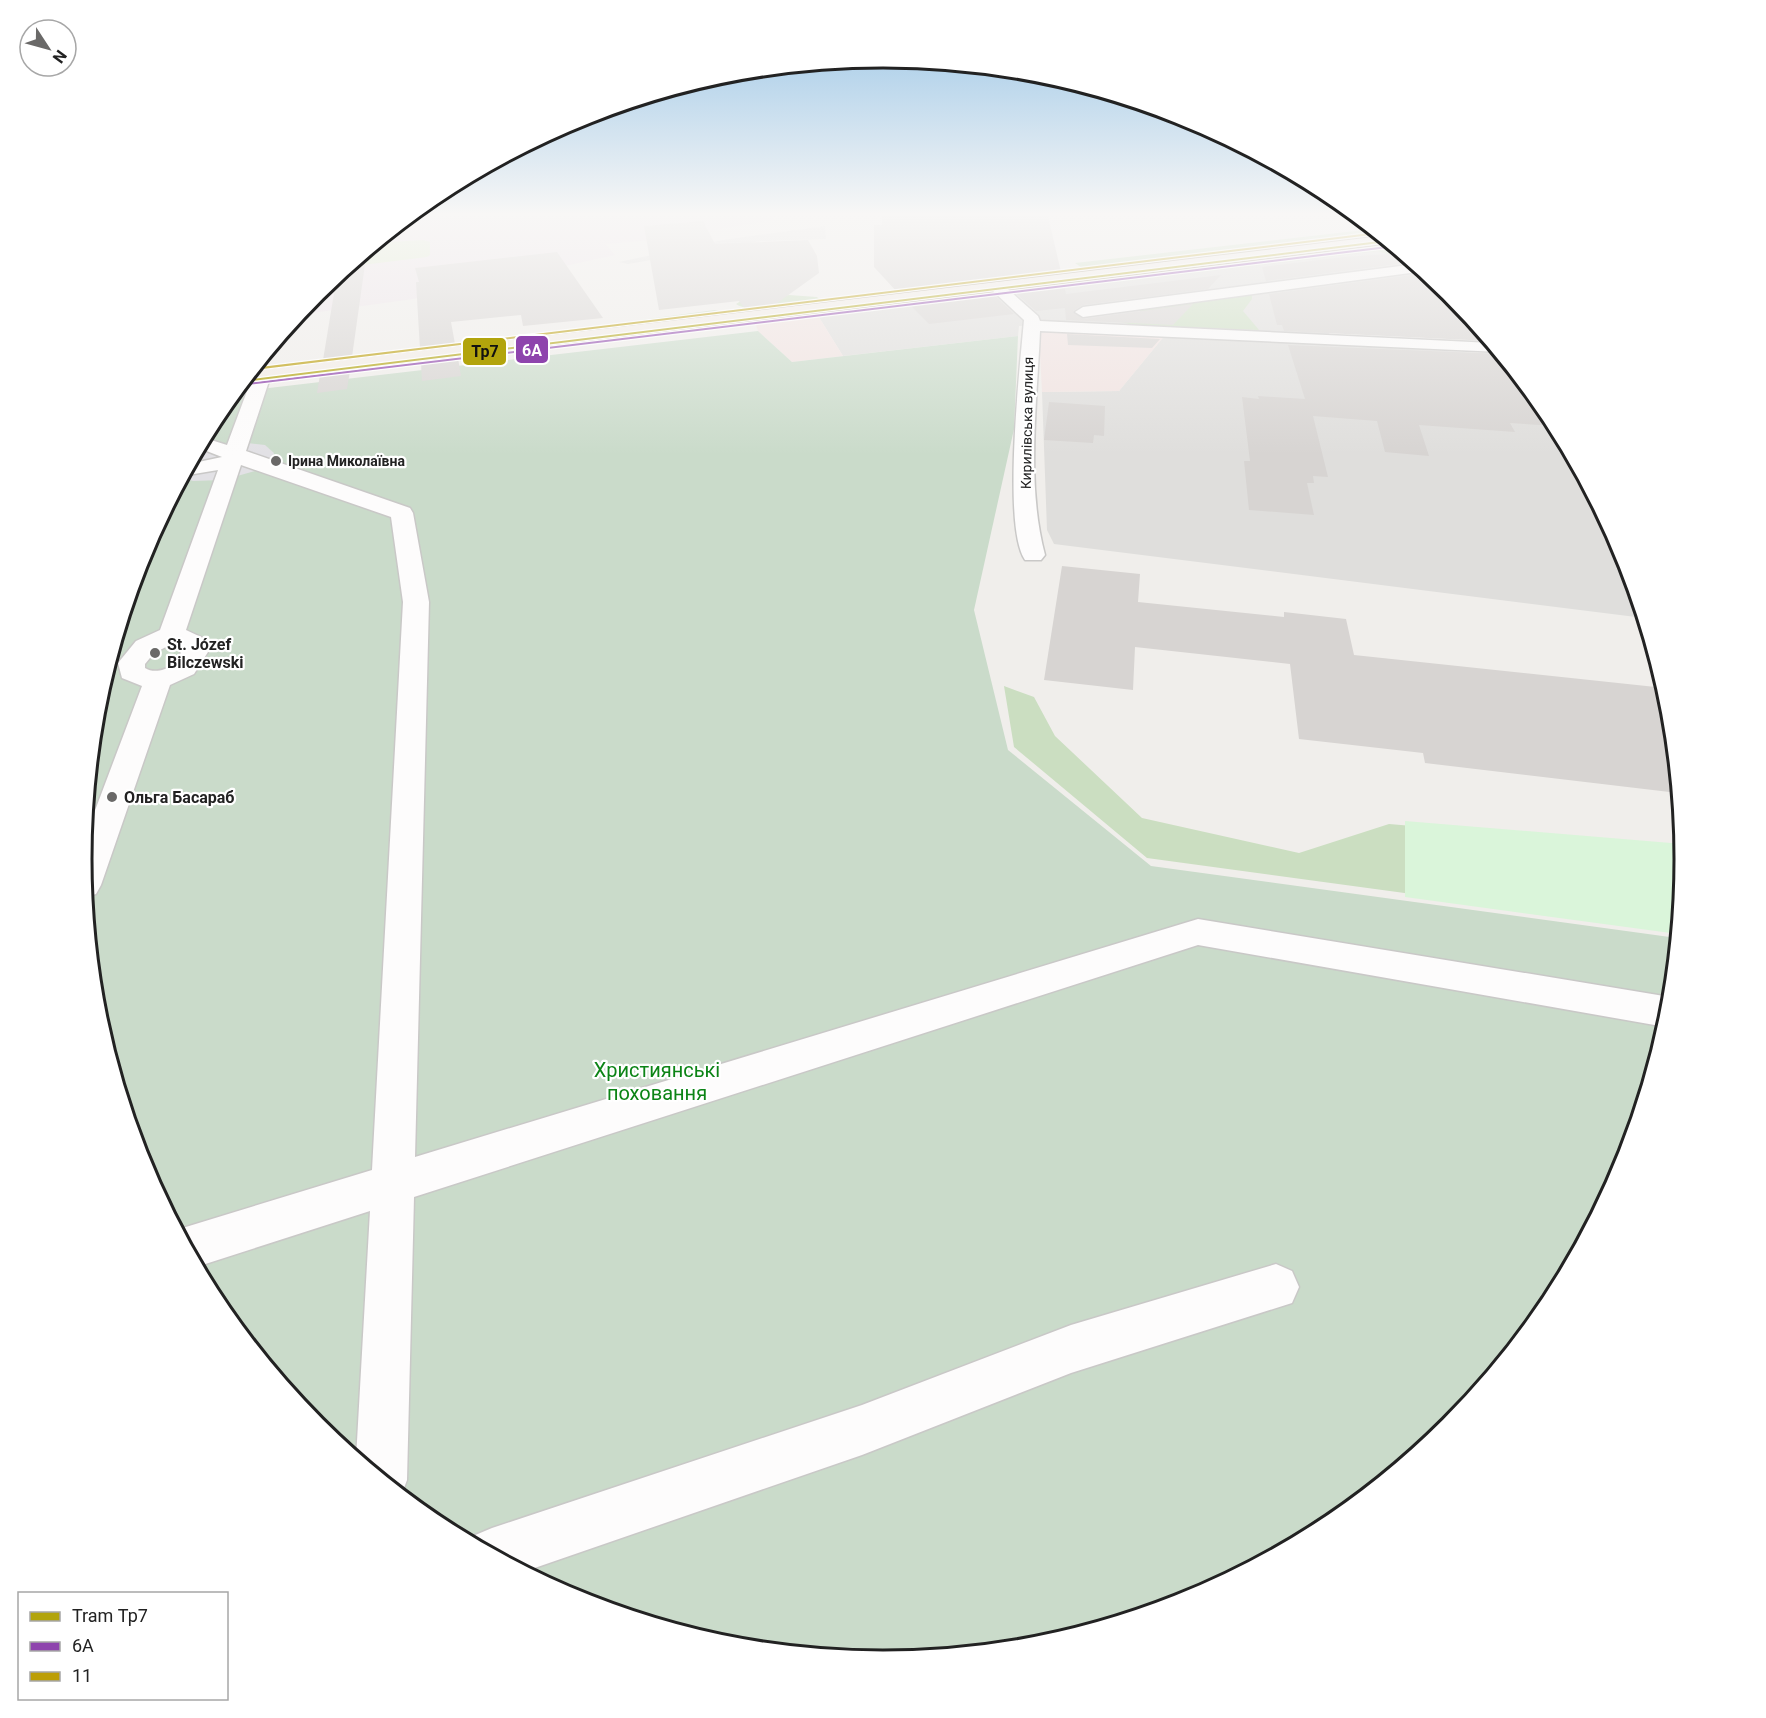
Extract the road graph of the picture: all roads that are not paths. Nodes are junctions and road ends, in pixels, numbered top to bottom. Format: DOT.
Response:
graph roads {
  1 [pos="929,295"];
  2 [pos="1005,295"];
  3 [pos="1225,295"];
  4 [pos="1032,322"];
  5 [pos="1487,347"];
  6 [pos="256,376"];
  7 [pos="254,379"];
  8 [pos="211,446"];
  9 [pos="246,454"];
  10 [pos="195,468"];
  11 [pos="1033,555"];
  12 [pos="92,863"];
  13 [pos="1659,1010"];
  14 [pos="393,1183"];
  15 [pos="193,1246"];
  16 [pos="1276,1287"];
  17 [pos="381,1471"];
  18 [pos="501,1552"];
  1 -- 6 [label="main road"];
  2 -- 4 [label="street"];
  3 -- 4 [label="street"];
  4 -- 5 [label="street"];
  4 -- 11 [label="street, Кирилівська вулиця"];
  7 -- 9 [label="street"];
  8 -- 9 [label="street"];
  9 -- 10 [label="street"];
  9 -- 12 [label="street"];
  9 -- 14 [label="street"];
  13 -- 14 [label="street"];
  14 -- 15 [label="street"];
  14 -- 17 [label="street"];
  16 -- 18 [label="street"];
}
